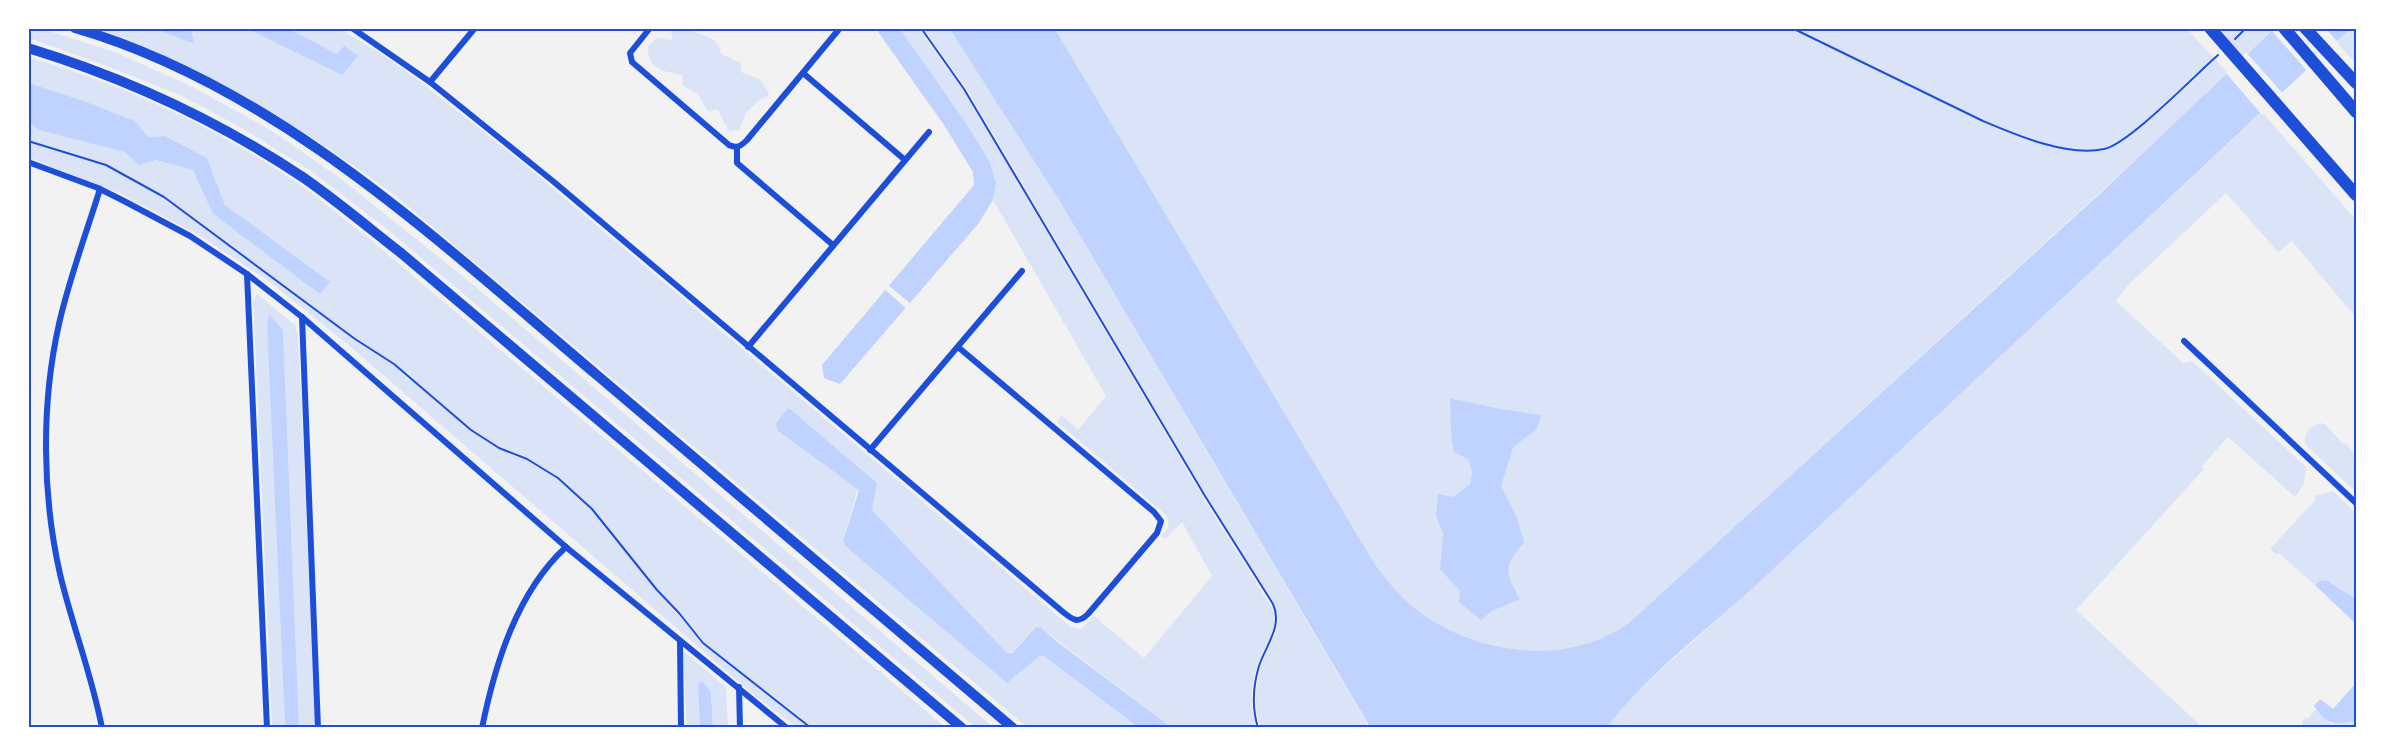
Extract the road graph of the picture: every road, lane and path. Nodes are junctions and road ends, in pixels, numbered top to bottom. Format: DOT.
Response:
graph roads {
  1 [pos="75,28"];
  2 [pos="352,28"];
  3 [pos="475,28"];
  4 [pos="650,28"];
  5 [pos="840,28"];
  6 [pos="921,28"];
  7 [pos="1792,28"];
  8 [pos="2246,28"];
  9 [pos="2284,28"];
  10 [pos="2305,28"];
  11 [pos="2212,31"];
  12 [pos="2229,44"];
  13 [pos="28,48"];
  14 [pos="2220,52"];
  15 [pos="803,74"];
  16 [pos="430,82"];
  17 [pos="2354,82"];
  18 [pos="2356,112"];
  19 [pos="929,132"];
  20 [pos="28,141"];
  21 [pos="736,147"];
  22 [pos="906,160"];
  23 [pos="28,162"];
  24 [pos="100,189"];
  25 [pos="2356,195"];
  26 [pos="833,245"];
  27 [pos="1022,271"];
  28 [pos="247,274"];
  29 [pos="302,317"];
  30 [pos="2184,341"];
  31 [pos="748,347"];
  32 [pos="958,347"];
  33 [pos="870,450"];
  34 [pos="2356,503"];
  35 [pos="566,547"];
  36 [pos="680,642"];
  37 [pos="739,687"];
  38 [pos="102,728"];
  39 [pos="267,728"];
  40 [pos="318,728"];
  41 [pos="482,728"];
  42 [pos="681,728"];
  43 [pos="740,728"];
  44 [pos="787,728"];
  45 [pos="811,728"];
  46 [pos="962,728"];
  47 [pos="1013,728"];
  48 [pos="1258,728"];
  1 -- 47 [label="main road"];
  2 -- 16 [label="street"];
  3 -- 16 [label="street"];
  4 -- 21 [label="street"];
  5 -- 15 [label="street"];
  6 -- 48 [label="path"];
  7 -- 14 [label="path"];
  8 -- 12 [label="path"];
  9 -- 18 [label="highway"];
  10 -- 17 [label="highway"];
  11 -- 25 [label="highway"];
  13 -- 46 [label="main road"];
  15 -- 21 [label="street"];
  15 -- 22 [label="street"];
  16 -- 31 [label="street"];
  19 -- 22 [label="street"];
  20 -- 45 [label="path"];
  21 -- 26 [label="street"];
  22 -- 26 [label="street"];
  23 -- 24 [label="street"];
  24 -- 28 [label="street"];
  24 -- 38 [label="street"];
  26 -- 31 [label="street"];
  27 -- 32 [label="street"];
  28 -- 29 [label="street"];
  28 -- 39 [label="street"];
  29 -- 35 [label="street"];
  29 -- 40 [label="street"];
  30 -- 34 [label="street"];
  31 -- 33 [label="street"];
  32 -- 33 [label="street"];
  32 -- 33 [label="street"];
  35 -- 36 [label="street"];
  35 -- 41 [label="street"];
  36 -- 37 [label="street"];
  36 -- 42 [label="street"];
  37 -- 43 [label="street"];
  37 -- 44 [label="street"];
}
